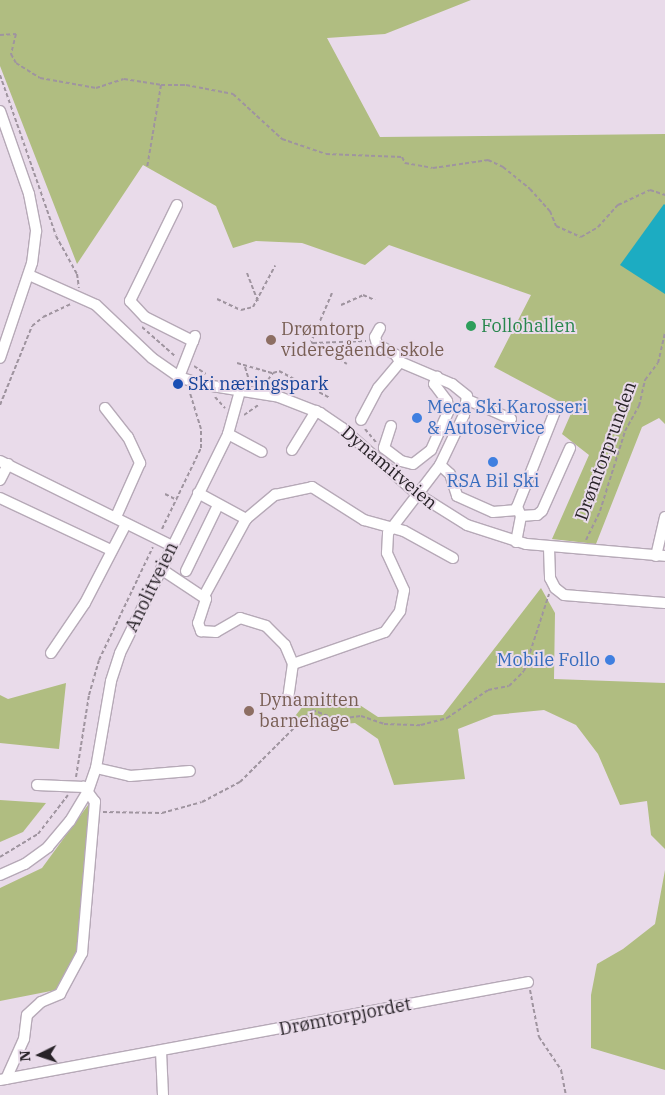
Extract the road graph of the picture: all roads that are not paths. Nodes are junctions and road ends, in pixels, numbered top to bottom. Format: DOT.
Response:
graph roads {
  1 [pos="0,111"];
  2 [pos="177,204"];
  3 [pos="29,275"];
  4 [pos="380,328"];
  5 [pos="0,358"];
  6 [pos="400,362"];
  7 [pos="179,376"];
  8 [pos="436,377"];
  9 [pos="240,391"];
  10 [pos="468,400"];
  11 [pos="105,408"];
  12 [pos="556,409"];
  13 [pos="316,411"];
  14 [pos="511,419"];
  15 [pos="360,422"];
  16 [pos="391,426"];
  17 [pos="228,434"];
  18 [pos="436,443"];
  19 [pos="570,448"];
  20 [pos="447,449"];
  21 [pos="292,450"];
  22 [pos="262,452"];
  23 [pos="4,463"];
  24 [pos="440,465"];
  25 [pos="0,480"];
  26 [pos="198,493"];
  27 [pos="416,493"];
  28 [pos="0,498"];
  29 [pos="218,504"];
  30 [pos="519,513"];
  31 [pos="116,517"];
  32 [pos="665,517"];
  33 [pos="246,519"];
  34 [pos="126,524"];
  35 [pos="391,526"];
  36 [pos="516,542"];
  37 [pos="172,546"];
  38 [pos="549,548"];
  39 [pos="111,550"];
  40 [pos="660,556"];
  41 [pos="453,558"];
  42 [pos="161,569"];
  43 [pos="186,571"];
  44 [pos="204,596"];
  45 [pos="665,603"];
  46 [pos="51,653"];
  47 [pos="293,664"];
  48 [pos="288,699"];
  49 [pos="96,768"];
  50 [pos="190,771"];
  51 [pos="38,785"];
  52 [pos="88,791"];
  53 [pos="0,875"];
  54 [pos="528,982"];
  55 [pos="161,1051"];
  56 [pos="3,1079"];
  57 [pos="163,1095"];
  1 -- 3 [label="street"];
  2 -- 7 [label="street"];
  3 -- 5 [label="street"];
  3 -- 7 [label="street"];
  4 -- 6 [label="street"];
  6 -- 8 [label="street"];
  6 -- 15 [label="street"];
  7 -- 9 [label="street, Dynamitveien"];
  8 -- 10 [label="street"];
  8 -- 18 [label="street"];
  9 -- 13 [label="street, Dynamitveien"];
  9 -- 17 [label="street, Anolitveien"];
  10 -- 14 [label="street"];
  10 -- 20 [label="street"];
  11 -- 31 [label="street"];
  12 -- 30 [label="street"];
  13 -- 21 [label="street"];
  13 -- 27 [label="street, Dynamitveien"];
  16 -- 18 [label="street"];
  17 -- 22 [label="street"];
  17 -- 26 [label="street, Anolitveien"];
  18 -- 20 [label="street"];
  19 -- 30 [label="street"];
  20 -- 24 [label="street"];
  23 -- 25 [label="street"];
  23 -- 31 [label="street"];
  24 -- 27 [label="street"];
  24 -- 30 [label="street"];
  26 -- 29 [label="street"];
  26 -- 37 [label="street, Anolitveien"];
  27 -- 35 [label="street"];
  27 -- 36 [label="street, Dynamitveien"];
  28 -- 39 [label="street"];
  29 -- 33 [label="street"];
  29 -- 43 [label="street"];
  30 -- 36 [label="street"];
  31 -- 34 [label="street"];
  32 -- 40 [label="street"];
  33 -- 35 [label="street"];
  33 -- 44 [label="street"];
  34 -- 37 [label="street"];
  34 -- 39 [label="street"];
  35 -- 41 [label="street"];
  35 -- 47 [label="street"];
  36 -- 38 [label="street, Dynamitveien"];
  37 -- 42 [label="street, Anolitveien"];
  38 -- 40 [label="street, Dynamitveien"];
  38 -- 45 [label="street"];
  39 -- 46 [label="street"];
  42 -- 44 [label="street"];
  42 -- 49 [label="street, Anolitveien"];
  44 -- 47 [label="street"];
  47 -- 48 [label="street"];
  49 -- 50 [label="street"];
  49 -- 52 [label="street, Anolitveien"];
  51 -- 52 [label="street"];
  52 -- 53 [label="street, Anolitveien"];
  52 -- 56 [label="street, Drømtorpjordet"];
  54 -- 55 [label="street, Drømtorpjordet"];
  55 -- 56 [label="street, Drømtorpjordet"];
  55 -- 57 [label="street"];
}
